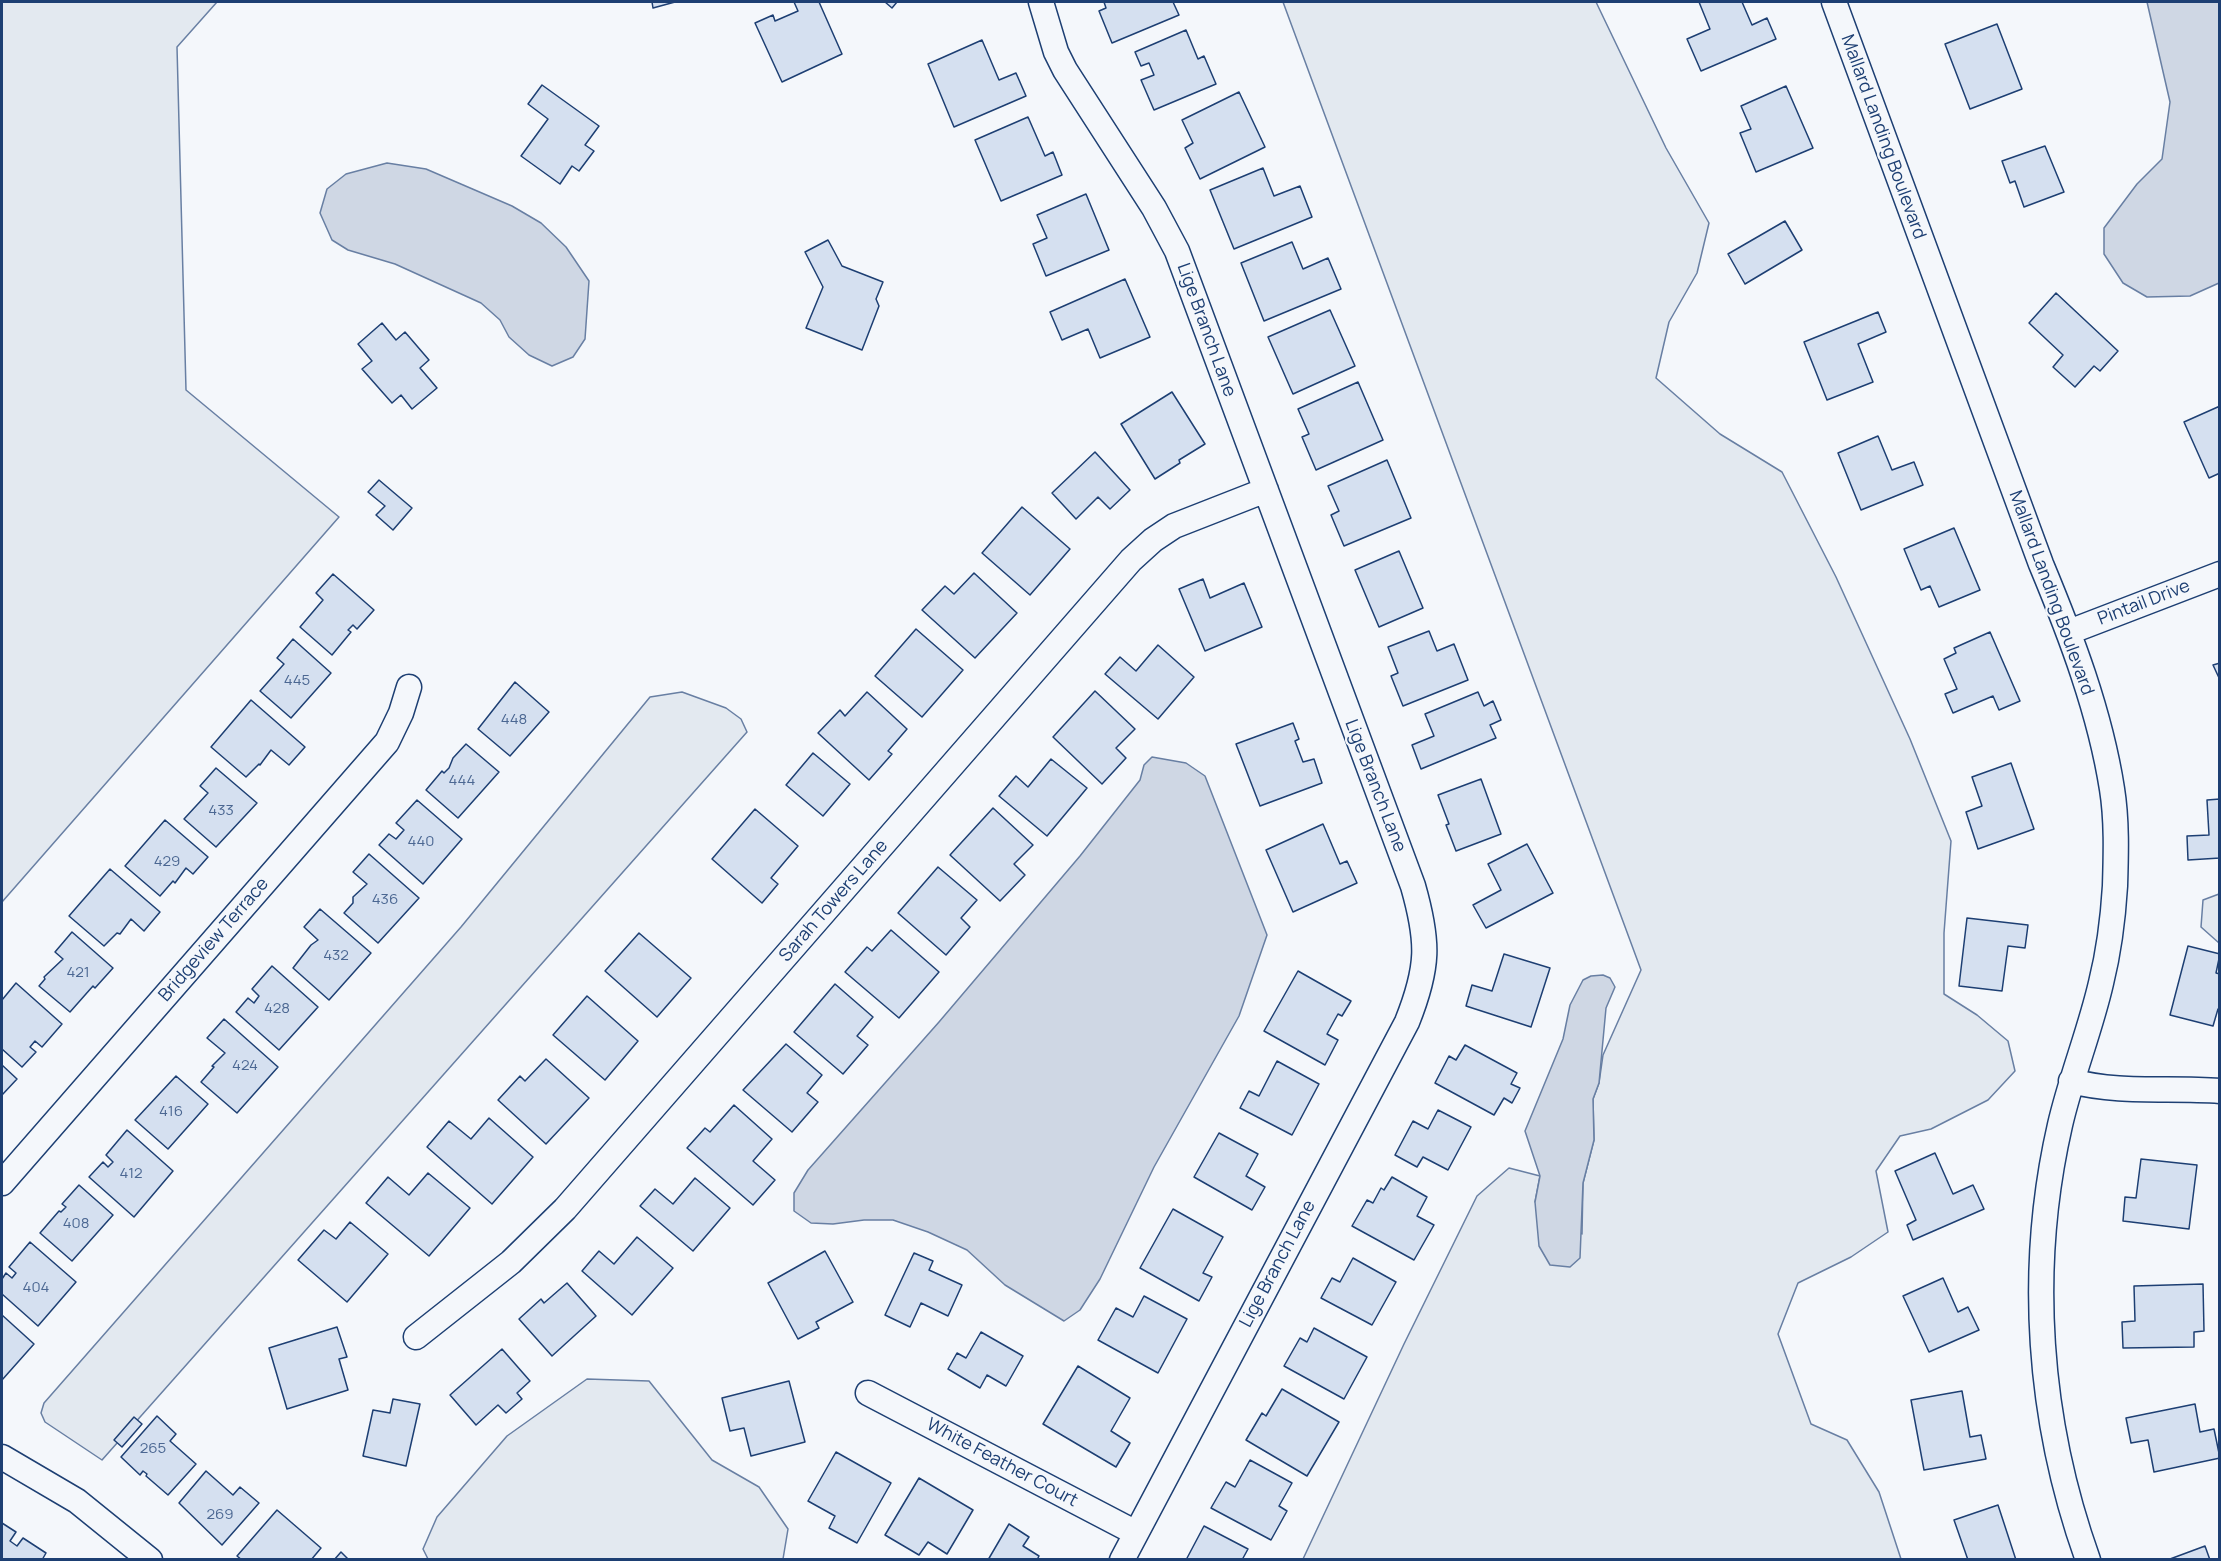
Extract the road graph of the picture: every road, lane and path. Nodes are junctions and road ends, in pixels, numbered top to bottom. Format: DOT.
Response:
graph roads {
  1 [pos="1041,2"];
  2 [pos="1834,2"];
  3 [pos="1266,490"];
  4 [pos="2220,574"];
  5 [pos="2069,632"];
  6 [pos="409,687"];
  7 [pos="2072,1081"];
  8 [pos="2220,1091"];
  9 [pos="2,1183"];
  10 [pos="416,1337"];
  11 [pos="868,1393"];
  12 [pos="2,1457"];
  13 [pos="1136,1533"];
  14 [pos="150,1560"];
  15 [pos="1122,1560"];
  16 [pos="2088,1560"];
  1 -- 3 [label="street, Lige Branch Lane"];
  2 -- 5 [label="street, Mallard Landing Boulevard"];
  3 -- 10 [label="street, Sarah Towers Lane"];
  3 -- 13 [label="street, Lige Branch Lane"];
  4 -- 5 [label="street, Pintail Drive"];
  5 -- 7 [label="street, Mallard Landing Boulevard"];
  6 -- 9 [label="street, Bridgeview Terrace"];
  7 -- 8 [label="street"];
  7 -- 16 [label="street, Mallard Landing Boulevard"];
  11 -- 13 [label="street, White Feather Court"];
  12 -- 14 [label="street"];
  13 -- 15 [label="street, Lige Branch Lane"];
}
